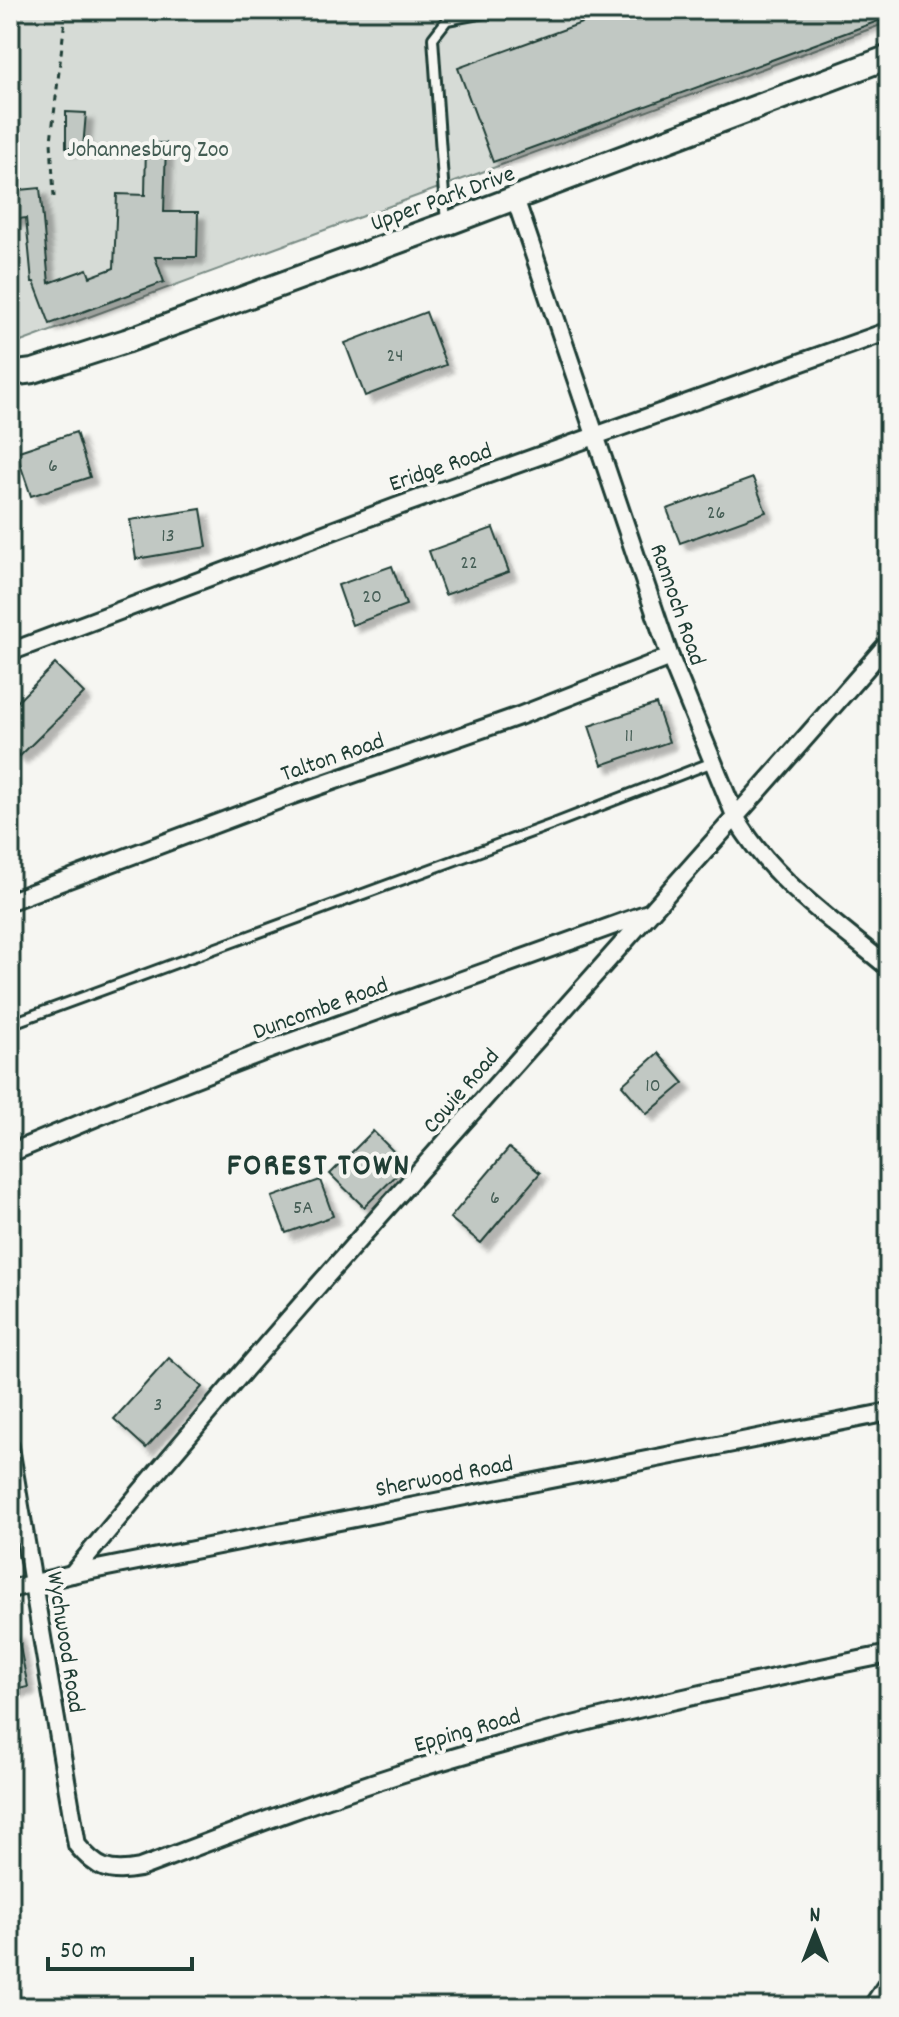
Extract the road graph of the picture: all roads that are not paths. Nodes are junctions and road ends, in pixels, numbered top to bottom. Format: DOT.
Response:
graph roads {
  1 [pos="500,10"];
  2 [pos="889,57"];
  3 [pos="515,198"];
  4 [pos="446,224"];
  5 [pos="889,331"];
  6 [pos="10,374"];
  7 [pos="597,436"];
  8 [pos="889,642"];
  9 [pos="10,652"];
  10 [pos="670,657"];
  11 [pos="713,762"];
  12 [pos="736,818"];
  13 [pos="10,901"];
  14 [pos="650,913"];
  15 [pos="889,968"];
  16 [pos="10,1024"];
  17 [pos="10,1153"];
  18 [pos="889,1412"];
  19 [pos="10,1447"];
  20 [pos="72,1574"];
  21 [pos="34,1584"];
  22 [pos="10,1589"];
  23 [pos="889,1654"];
  24 [pos="77,1845"];
  25 [pos="889,1981"];
  26 [pos="872,2007"];
  1 -- 4 [label="lane"];
  2 -- 3 [label="main road, Upper Park Drive"];
  3 -- 4 [label="main road, Upper Park Drive"];
  3 -- 7 [label="street, Rannoch Road"];
  4 -- 6 [label="main road, Upper Park Drive"];
  5 -- 7 [label="street, Eridge Road"];
  7 -- 9 [label="street, Eridge Road"];
  7 -- 10 [label="street, Rannoch Road"];
  8 -- 12 [label="street, Cowie Road"];
  10 -- 11 [label="street, Rannoch Road"];
  10 -- 13 [label="street, Talton Road"];
  11 -- 12 [label="street, Rannoch Road"];
  11 -- 16 [label="lane"];
  12 -- 14 [label="street, Cowie Road"];
  12 -- 15 [label="street, Rannoch Road"];
  14 -- 17 [label="street, Duncombe Road"];
  14 -- 20 [label="street, Cowie Road"];
  18 -- 20 [label="street, Sherwood Road"];
  19 -- 21 [label="street, Wychwood Road"];
  20 -- 21 [label="street, Sherwood Road"];
  21 -- 22 [label="street, Sherwood Road"];
  21 -- 24 [label="street, Wychwood Road"];
  23 -- 24 [label="street, Epping Road"];
  25 -- 26 [label="street"];
}
